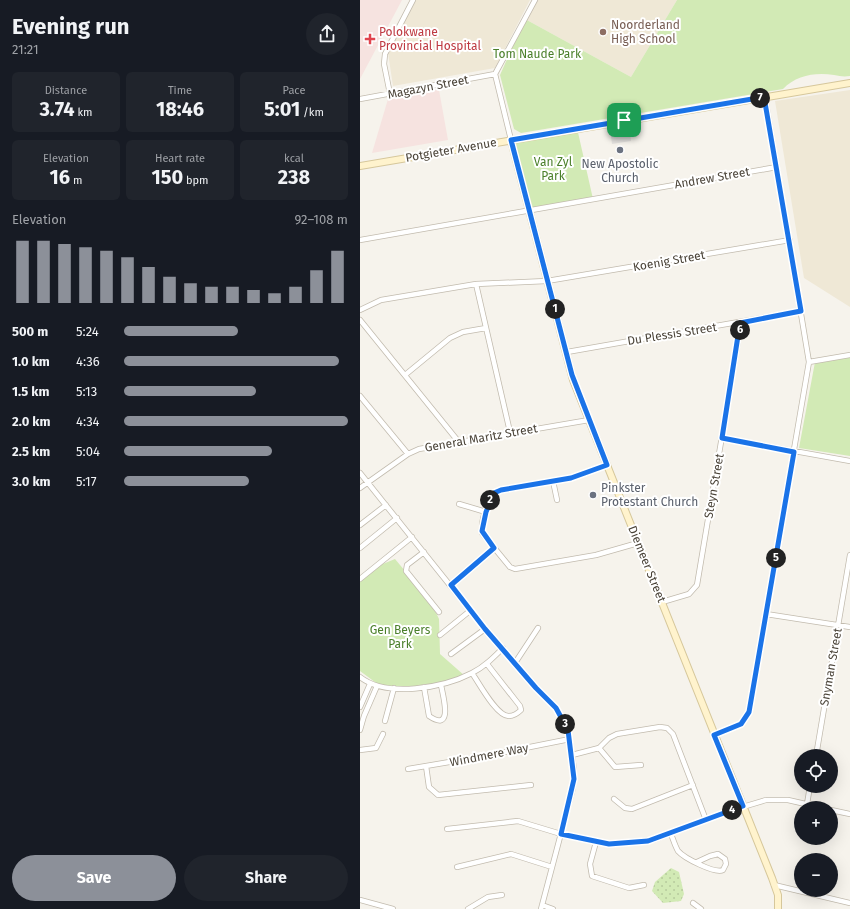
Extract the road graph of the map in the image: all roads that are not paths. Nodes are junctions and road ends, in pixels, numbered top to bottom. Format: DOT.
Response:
graph roads {
  1 [pos="413,0"];
  2 [pos="535,0"];
  3 [pos="495,74"];
  4 [pos="850,83"];
  5 [pos="390,94"];
  6 [pos="764,97"];
  7 [pos="360,99"];
  8 [pos="511,140"];
  9 [pos="360,166"];
  10 [pos="777,167"];
  11 [pos="529,210"];
  12 [pos="360,240"];
  13 [pos="790,240"];
  14 [pos="548,281"];
  15 [pos="476,284"];
  16 [pos="360,310"];
  17 [pos="801,311"];
  18 [pos="360,320"];
  19 [pos="740,323"];
  20 [pos="486,328"];
  21 [pos="567,352"];
  22 [pos="850,355"];
  23 [pos="809,362"];
  24 [pos="405,375"];
  25 [pos="360,396"];
  26 [pos="589,420"];
  27 [pos="510,432"];
  28 [pos="722,438"];
  29 [pos="458,441"];
  30 [pos="794,452"];
  31 [pos="408,454"];
  32 [pos="850,461"];
  33 [pos="607,465"];
  34 [pos="360,474"];
  35 [pos="553,481"];
  36 [pos="368,483"];
  37 [pos="360,488"];
  38 [pos="557,500"];
  39 [pos="459,504"];
  40 [pos="386,505"];
  41 [pos="486,512"];
  42 [pos="397,518"];
  43 [pos="360,524"];
  44 [pos="412,537"];
  45 [pos="638,543"];
  46 [pos="360,548"];
  47 [pos="494,548"];
  48 [pos="424,552"];
  49 [pos="850,554"];
  50 [pos="360,579"];
  51 [pos="451,585"];
  52 [pos="662,602"];
  53 [pos="471,610"];
  54 [pos="439,612"];
  55 [pos="766,614"];
  56 [pos="838,625"];
  57 [pos="850,627"];
  58 [pos="538,628"];
  59 [pos="485,629"];
  60 [pos="440,635"];
  61 [pos="503,648"];
  62 [pos="451,654"];
  63 [pos="515,662"];
  64 [pos="487,664"];
  65 [pos="472,673"];
  66 [pos="360,677"];
  67 [pos="370,684"];
  68 [pos="441,685"];
  69 [pos="377,686"];
  70 [pos="424,687"];
  71 [pos="394,688"];
  72 [pos="360,707"];
  73 [pos="385,721"];
  74 [pos="360,730"];
  75 [pos="383,734"];
  76 [pos="714,735"];
  77 [pos="570,740"];
  78 [pos="599,748"];
  79 [pos="817,749"];
  80 [pos="360,750"];
  81 [pos="572,755"];
  82 [pos="641,765"];
  83 [pos="426,766"];
  84 [pos="408,769"];
  85 [pos="530,785"];
  86 [pos="693,785"];
  87 [pos="614,799"];
  88 [pos="794,802"];
  89 [pos="743,806"];
  90 [pos="838,811"];
  91 [pos="850,814"];
  92 [pos="706,820"];
  93 [pos="447,829"];
  94 [pos="561,834"];
  95 [pos="671,834"];
  96 [pos="596,842"];
  97 [pos="697,862"];
  98 [pos="457,867"];
  99 [pos="552,867"];
  100 [pos="774,885"];
  101 [pos="644,886"];
  102 [pos="788,889"];
  103 [pos="502,894"];
  104 [pos="778,895"];
  105 [pos="360,900"];
  106 [pos="692,903"];
  107 [pos="850,903"];
  108 [pos="542,907"];
  109 [pos="393,909"];
  110 [pos="468,909"];
  111 [pos="553,909"];
  112 [pos="701,909"];
  113 [pos="778,909"];
  1 -- 5 [label="street"];
  2 -- 3 [label="street"];
  3 -- 5 [label="street, Magazyn Street"];
  3 -- 8 [label="street, Diemeer Street"];
  4 -- 6 [label="street, Potgieter Avenue"];
  5 -- 7 [label="street, Magazyn Street"];
  6 -- 8 [label="street, Potgieter Avenue"];
  6 -- 10 [label="street"];
  8 -- 9 [label="street, Potgieter Avenue"];
  8 -- 11 [label="street, Diemeer Street"];
  10 -- 11 [label="street, Andrew Street"];
  10 -- 13 [label="street"];
  11 -- 12 [label="street, Andrew Street"];
  11 -- 14 [label="street, Diemeer Street"];
  13 -- 14 [label="street, Koenig Street"];
  13 -- 17 [label="street"];
  14 -- 15 [label="street, Koenig Street"];
  14 -- 21 [label="street, Diemeer Street"];
  15 -- 16 [label="street, Koenig Street"];
  15 -- 20 [label="street"];
  17 -- 19 [label="street, Du Plessis Street"];
  17 -- 23 [label="street"];
  18 -- 24 [label="street"];
  19 -- 21 [label="street, Du Plessis Street"];
  19 -- 28 [label="street, Steyn Street"];
  20 -- 24 [label="street"];
  20 -- 27 [label="street"];
  21 -- 26 [label="street, Diemeer Street"];
  22 -- 23 [label="street"];
  23 -- 30 [label="street"];
  24 -- 29 [label="street"];
  25 -- 31 [label="street"];
  26 -- 27 [label="street, General Maritz Street"];
  26 -- 33 [label="street, Diemeer Street"];
  27 -- 29 [label="street, General Maritz Street"];
  28 -- 30 [label="street"];
  28 -- 52 [label="street, Steyn Street"];
  29 -- 31 [label="street, General Maritz Street"];
  30 -- 32 [label="street"];
  30 -- 55 [label="street"];
  31 -- 36 [label="street, General Maritz Street"];
  33 -- 35 [label="street"];
  33 -- 45 [label="street, Diemeer Street"];
  34 -- 36 [label="street"];
  35 -- 38 [label="street"];
  35 -- 41 [label="street"];
  36 -- 37 [label="street, General Maritz Street"];
  36 -- 40 [label="street"];
  39 -- 41 [label="street"];
  40 -- 42 [label="street"];
  40 -- 43 [label="street"];
  41 -- 47 [label="street"];
  42 -- 44 [label="street"];
  42 -- 46 [label="street"];
  44 -- 48 [label="street"];
  44 -- 50 [label="street"];
  45 -- 47 [label="street"];
  45 -- 52 [label="street, Diemeer Street"];
  47 -- 51 [label="street"];
  48 -- 51 [label="street"];
  48 -- 54 [label="street"];
  49 -- 56 [label="street, Snyman Street"];
  51 -- 53 [label="street"];
  52 -- 76 [label="street, Diemeer Street"];
  53 -- 59 [label="street"];
  53 -- 60 [label="street"];
  55 -- 56 [label="street"];
  55 -- 76 [label="street"];
  56 -- 57 [label="street"];
  56 -- 79 [label="street, Snyman Street"];
  58 -- 63 [label="street"];
  59 -- 61 [label="street"];
  59 -- 62 [label="street"];
  61 -- 63 [label="street"];
  61 -- 64 [label="street"];
  63 -- 77 [label="street"];
  64 -- 65 [label="street"];
  64 -- 65 [label="street"];
  65 -- 68 [label="street"];
  66 -- 67 [label="street"];
  67 -- 69 [label="street"];
  67 -- 72 [label="street"];
  68 -- 70 [label="street"];
  68 -- 70 [label="street"];
  69 -- 71 [label="street"];
  69 -- 74 [label="street"];
  70 -- 71 [label="street"];
  71 -- 73 [label="street"];
  75 -- 80 [label="street"];
  76 -- 89 [label="street, Diemeer Street"];
  77 -- 81 [label="street"];
  77 -- 83 [label="street, Windmere Way"];
  78 -- 81 [label="street"];
  78 -- 82 [label="street"];
  78 -- 86 [label="street"];
  81 -- 94 [label="street"];
  83 -- 84 [label="street, Windmere Way"];
  83 -- 85 [label="street"];
  86 -- 87 [label="street"];
  86 -- 92 [label="street"];
  88 -- 89 [label="street"];
  89 -- 92 [label="street"];
  89 -- 100 [label="street, Diemeer Street"];
  90 -- 91 [label="street"];
  92 -- 95 [label="street"];
  93 -- 94 [label="street"];
  94 -- 96 [label="street"];
  94 -- 99 [label="street"];
  95 -- 96 [label="street"];
  95 -- 97 [label="street"];
  96 -- 101 [label="street"];
  97 -- 97 [label="street"];
  98 -- 99 [label="street"];
  99 -- 108 [label="street"];
  100 -- 102 [label="street"];
  100 -- 104 [label="street, Diemeer Street"];
  102 -- 104 [label="street"];
  102 -- 107 [label="street"];
  103 -- 110 [label="street"];
  104 -- 113 [label="street, Diemeer Street"];
  105 -- 109 [label="street"];
  106 -- 112 [label="street"];
  108 -- 111 [label="street"];
}
